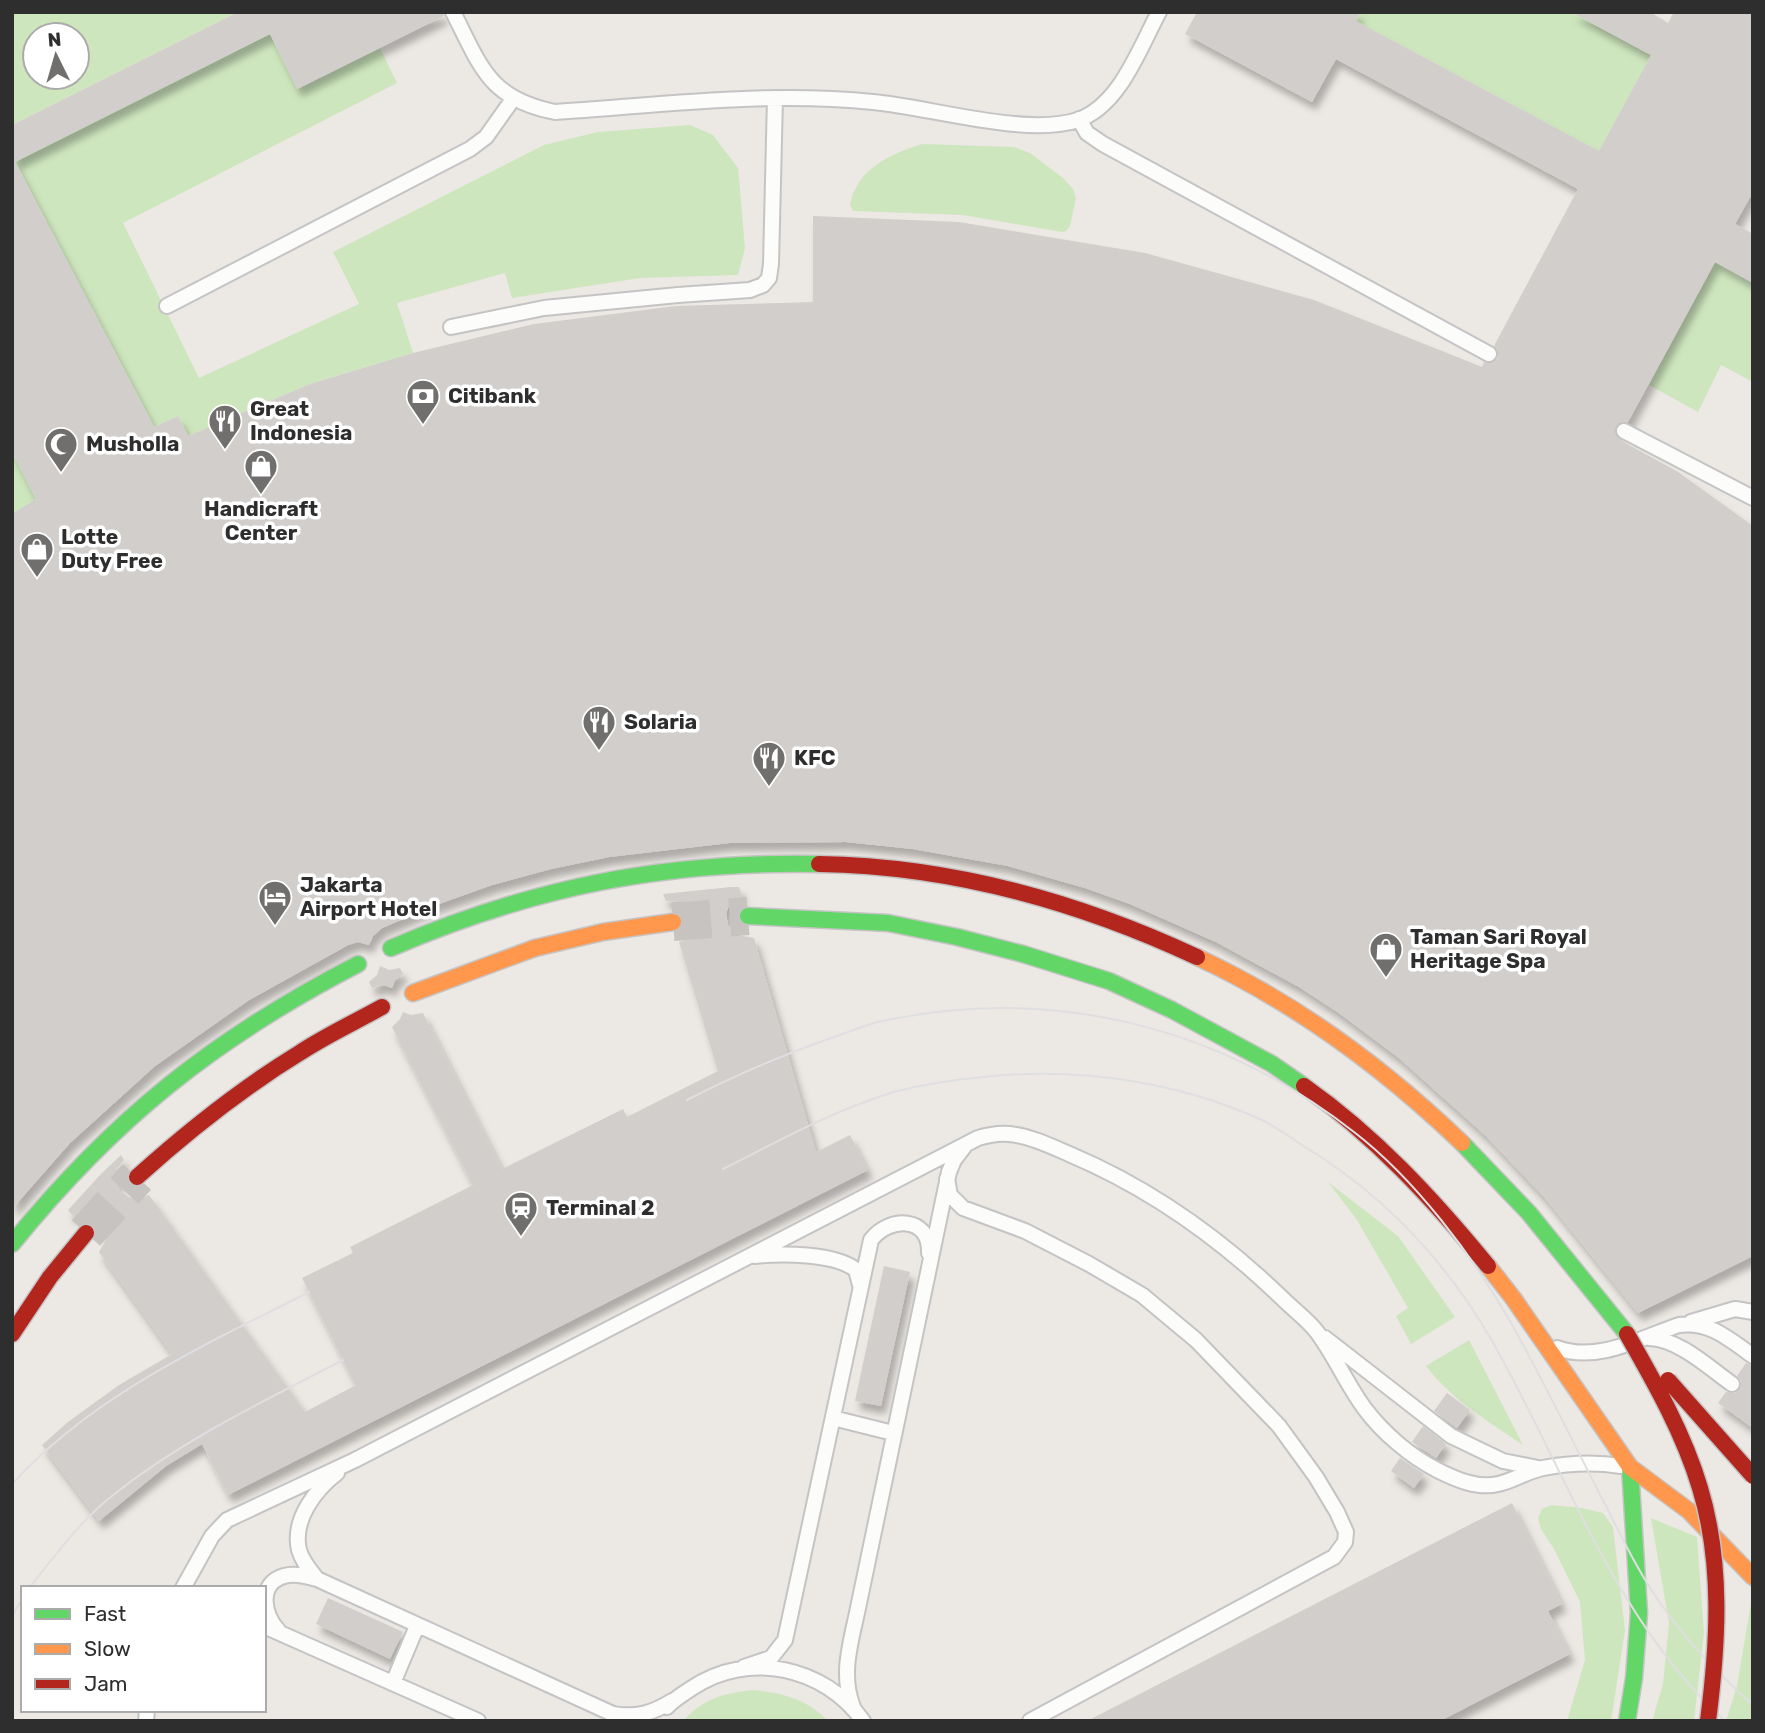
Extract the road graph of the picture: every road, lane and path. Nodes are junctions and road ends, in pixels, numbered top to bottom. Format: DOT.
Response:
graph roads {
  1 [pos="453,12"];
  2 [pos="1159,12"];
  3 [pos="775,98"];
  4 [pos="513,99"];
  5 [pos="1079,119"];
  6 [pos="167,306"];
  7 [pos="451,327"];
  8 [pos="1489,354"];
  9 [pos="1624,430"];
  10 [pos="1753,498"];
  11 [pos="748,916"];
  12 [pos="673,922"];
  13 [pos="391,948"];
  14 [pos="358,964"];
  15 [pos="413,993"];
  16 [pos="382,1007"];
  17 [pos="969,1143"];
  18 [pos="137,1177"];
  19 [pos="947,1179"];
  20 [pos="86,1233"];
  21 [pos="12,1244"];
  22 [pos="747,1257"];
  23 [pos="928,1261"];
  24 [pos="861,1290"];
  25 [pos="1753,1312"];
  26 [pos="1679,1325"];
  27 [pos="1316,1331"];
  28 [pos="1537,1331"];
  29 [pos="12,1334"];
  30 [pos="1634,1336"];
  31 [pos="1753,1356"];
  32 [pos="1732,1384"];
  33 [pos="833,1419"];
  34 [pos="893,1433"];
  35 [pos="355,1460"];
  36 [pos="1630,1467"];
  37 [pos="1539,1468"];
  38 [pos="1753,1476"];
  39 [pos="1753,1577"];
  40 [pos="317,1579"];
  41 [pos="184,1586"];
  42 [pos="266,1596"];
  43 [pos="266,1611"];
  44 [pos="417,1626"];
  45 [pos="266,1627"];
  46 [pos="284,1634"];
  47 [pos="744,1667"];
  48 [pos="393,1683"];
  49 [pos="673,1701"];
  50 [pos="853,1707"];
  51 [pos="478,1721"];
  52 [pos="655,1721"];
  53 [pos="863,1721"];
  54 [pos="1030,1721"];
  55 [pos="1627,1721"];
  56 [pos="1708,1721"];
  1 -- 4 [label="lane"];
  2 -- 5 [label="lane"];
  3 -- 4 [label="lane"];
  3 -- 5 [label="lane"];
  3 -- 7 [label="lane"];
  4 -- 6 [label="lane"];
  5 -- 8 [label="lane"];
  9 -- 10 [label="lane"];
  11 -- 28 [label="street"];
  12 -- 15 [label="street"];
  13 -- 30 [label="street"];
  14 -- 21 [label="street"];
  16 -- 18 [label="street"];
  17 -- 19 [label="lane"];
  17 -- 22 [label="lane"];
  17 -- 27 [label="lane"];
  19 -- 23 [label="lane"];
  19 -- 54 [label="lane"];
  20 -- 29 [label="street"];
  22 -- 24 [label="lane"];
  22 -- 35 [label="lane"];
  23 -- 24 [label="lane"];
  23 -- 34 [label="lane"];
  24 -- 33 [label="lane"];
  25 -- 26 [label="lane"];
  26 -- 30 [label="lane"];
  26 -- 31 [label="lane"];
  27 -- 37 [label="lane"];
  27 -- 37 [label="lane"];
  28 -- 30 [label="lane"];
  28 -- 36 [label="street"];
  30 -- 32 [label="lane"];
  30 -- 38 [label="street, bridge"];
  30 -- 56 [label="street, bridge"];
  33 -- 34 [label="lane"];
  33 -- 47 [label="lane"];
  34 -- 50 [label="lane"];
  35 -- 40 [label="lane"];
  35 -- 41 [label="lane"];
  36 -- 37 [label="lane"];
  36 -- 39 [label="street"];
  36 -- 55 [label="street"];
  40 -- 42 [label="lane"];
  40 -- 44 [label="lane"];
  43 -- 46 [label="lane"];
  44 -- 48 [label="lane"];
  44 -- 49 [label="lane"];
  45 -- 46 [label="lane"];
  46 -- 48 [label="lane"];
  47 -- 49 [label="lane"];
  47 -- 50 [label="lane"];
  48 -- 51 [label="lane"];
  49 -- 52 [label="lane"];
  50 -- 53 [label="lane"];
}
